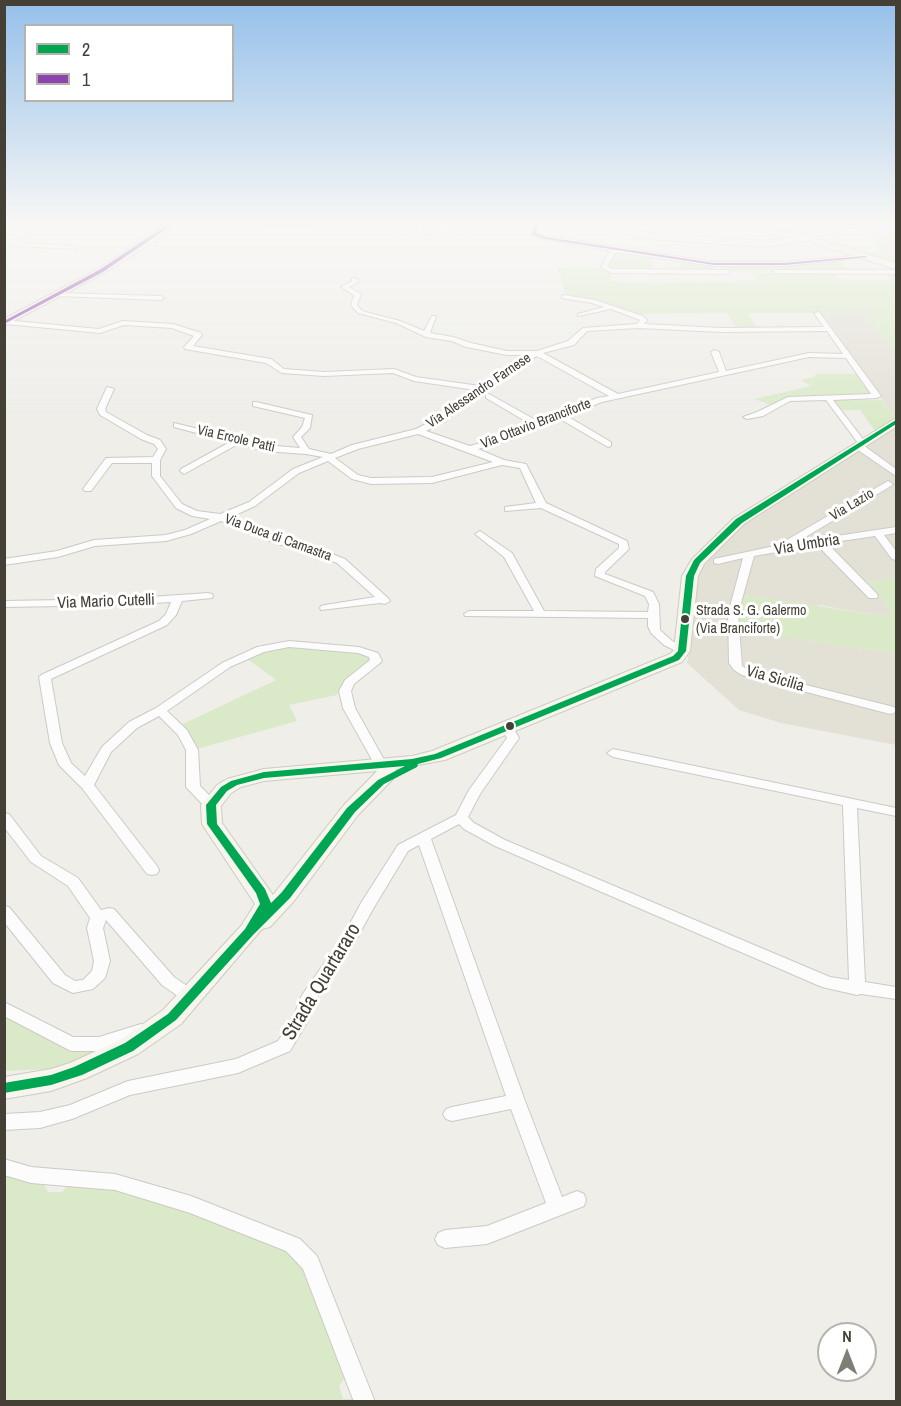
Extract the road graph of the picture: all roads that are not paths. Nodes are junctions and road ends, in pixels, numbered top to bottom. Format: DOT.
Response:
graph roads {
  1 [pos="64,291"];
  2 [pos="351,291"];
  3 [pos="57,295"];
  4 [pos="162,295"];
  5 [pos="564,297"];
  6 [pos="608,308"];
  7 [pos="817,313"];
  8 [pos="580,315"];
  9 [pos="434,317"];
  10 [pos="5,322"];
  11 [pos="639,326"];
  12 [pos="829,329"];
  13 [pos="426,335"];
  14 [pos="715,352"];
  15 [pos="537,353"];
  16 [pos="849,356"];
  17 [pos="724,374"];
  18 [pos="110,389"];
  19 [pos="486,392"];
  20 [pos="616,396"];
  21 [pos="828,398"];
  22 [pos="256,404"];
  23 [pos="560,416"];
  24 [pos="747,417"];
  25 [pos="897,422"];
  26 [pos="177,425"];
  27 [pos="539,425"];
  28 [pos="419,431"];
  29 [pos="237,441"];
  30 [pos="608,444"];
  31 [pos="860,444"];
  32 [pos="470,449"];
  33 [pos="306,451"];
  34 [pos="329,456"];
  35 [pos="156,460"];
  36 [pos="502,462"];
  37 [pos="184,471"];
  38 [pos="897,473"];
  39 [pos="888,484"];
  40 [pos="88,489"];
  41 [pos="542,505"];
  42 [pos="508,509"];
  43 [pos="219,517"];
  44 [pos="897,530"];
  45 [pos="878,533"];
  46 [pos="480,534"];
  47 [pos="821,543"];
  48 [pos="790,546"];
  49 [pos="749,555"];
  50 [pos="897,557"];
  51 [pos="718,561"];
  52 [pos="4,562"];
  53 [pos="208,596"];
  54 [pos="873,596"];
  55 [pos="178,599"];
  56 [pos="4,604"];
  57 [pos="325,608"];
  58 [pos="469,614"];
  59 [pos="540,614"];
  60 [pos="652,615"];
  61 [pos="682,651"];
  62 [pos="890,710"];
  63 [pos="160,711"];
  64 [pos="507,727"];
  65 [pos="613,753"];
  66 [pos="381,774"];
  67 [pos="87,785"];
  68 [pos="850,804"];
  69 [pos="211,805"];
  70 [pos="897,812"];
  71 [pos="4,817"];
  72 [pos="461,818"];
  73 [pos="423,836"];
  74 [pos="152,870"];
  75 [pos="297,877"];
  76 [pos="261,892"];
  77 [pos="4,911"];
  78 [pos="98,917"];
  79 [pos="249,932"];
  80 [pos="857,989"];
  81 [pos="897,993"];
  82 [pos="192,997"];
  83 [pos="4,1008"];
  84 [pos="160,1026"];
  85 [pos="4,1088"];
  86 [pos="516,1101"];
  87 [pos="452,1114"];
  88 [pos="4,1122"];
  89 [pos="4,1167"];
  90 [pos="577,1200"];
  91 [pos="557,1207"];
  92 [pos="445,1239"];
  93 [pos="365,1401"];
  1 -- 3 [label="main road"];
  2 -- 13 [label="street"];
  3 -- 4 [label="street"];
  3 -- 10 [label="main road"];
  5 -- 6 [label="street"];
  6 -- 8 [label="street"];
  6 -- 11 [label="street"];
  7 -- 12 [label="street"];
  9 -- 13 [label="street"];
  10 -- 19 [label="street"];
  11 -- 12 [label="street, Via Alessandro Farnese"];
  11 -- 15 [label="street, Via Alessandro Farnese"];
  12 -- 16 [label="street"];
  13 -- 15 [label="street"];
  14 -- 17 [label="street"];
  15 -- 19 [label="street, Via Alessandro Farnese"];
  15 -- 20 [label="street"];
  16 -- 17 [label="street, Via Ottavio Branciforte"];
  16 -- 21 [label="street"];
  17 -- 20 [label="street, Via Ottavio Branciforte"];
  18 -- 35 [label="street, Via Duca di Camastra"];
  19 -- 27 [label="street"];
  19 -- 28 [label="street, Via Alessandro Farnese"];
  20 -- 23 [label="street, Via Ottavio Branciforte"];
  21 -- 24 [label="street"];
  21 -- 31 [label="street"];
  22 -- 33 [label="street"];
  23 -- 27 [label="street, Via Ottavio Branciforte"];
  23 -- 30 [label="street"];
  25 -- 31 [label="main road"];
  26 -- 29 [label="street, Via Ercole Patti"];
  27 -- 32 [label="street, Via Ottavio Branciforte"];
  28 -- 32 [label="street"];
  28 -- 34 [label="street, Via Alessandro Farnese"];
  29 -- 33 [label="street, Via Ercole Patti"];
  29 -- 37 [label="street"];
  31 -- 38 [label="street"];
  31 -- 61 [label="main road"];
  32 -- 36 [label="street, Via Ottavio Branciforte"];
  33 -- 34 [label="street, Via Ercole Patti"];
  34 -- 36 [label="street"];
  34 -- 43 [label="street, Via Alessandro Farnese"];
  35 -- 40 [label="street"];
  35 -- 43 [label="street, Via Duca di Camastra"];
  36 -- 41 [label="street, Via Ottavio Branciforte"];
  39 -- 48 [label="street, Via Lazio"];
  41 -- 42 [label="street"];
  41 -- 60 [label="street"];
  43 -- 52 [label="street, Via Alessandro Farnese"];
  43 -- 57 [label="street, Via Duca di Camastra"];
  44 -- 45 [label="street, Via Umbria"];
  45 -- 47 [label="street, Via Umbria"];
  45 -- 50 [label="street"];
  46 -- 59 [label="street"];
  47 -- 48 [label="street, Via Umbria"];
  47 -- 54 [label="street"];
  48 -- 49 [label="street, Via Umbria"];
  49 -- 51 [label="street, Via Umbria"];
  49 -- 62 [label="street, Via Sicilia"];
  53 -- 55 [label="street, Via Mario Cutelli"];
  55 -- 56 [label="street, Via Mario Cutelli"];
  55 -- 67 [label="street"];
  58 -- 59 [label="street"];
  59 -- 60 [label="street"];
  60 -- 61 [label="street"];
  61 -- 64 [label="main road"];
  63 -- 66 [label="street"];
  63 -- 67 [label="street"];
  63 -- 69 [label="street"];
  64 -- 66 [label="main road"];
  64 -- 72 [label="street"];
  65 -- 68 [label="street"];
  66 -- 69 [label="main road"];
  66 -- 75 [label="main road"];
  67 -- 74 [label="street"];
  68 -- 70 [label="street"];
  68 -- 80 [label="street"];
  69 -- 76 [label="main road"];
  71 -- 78 [label="street"];
  72 -- 73 [label="street, Strada Quartararo"];
  72 -- 80 [label="street"];
  73 -- 86 [label="street"];
  73 -- 88 [label="street, Strada Quartararo"];
  75 -- 76 [label="main road"];
  75 -- 79 [label="main road"];
  76 -- 79 [label="main road"];
  77 -- 78 [label="street"];
  78 -- 82 [label="street"];
  79 -- 82 [label="main road"];
  80 -- 81 [label="street"];
  82 -- 84 [label="main road"];
  83 -- 84 [label="street"];
  84 -- 85 [label="main road"];
  86 -- 87 [label="street"];
  86 -- 91 [label="street"];
  89 -- 93 [label="street"];
  90 -- 91 [label="street"];
  91 -- 92 [label="street"];
}
